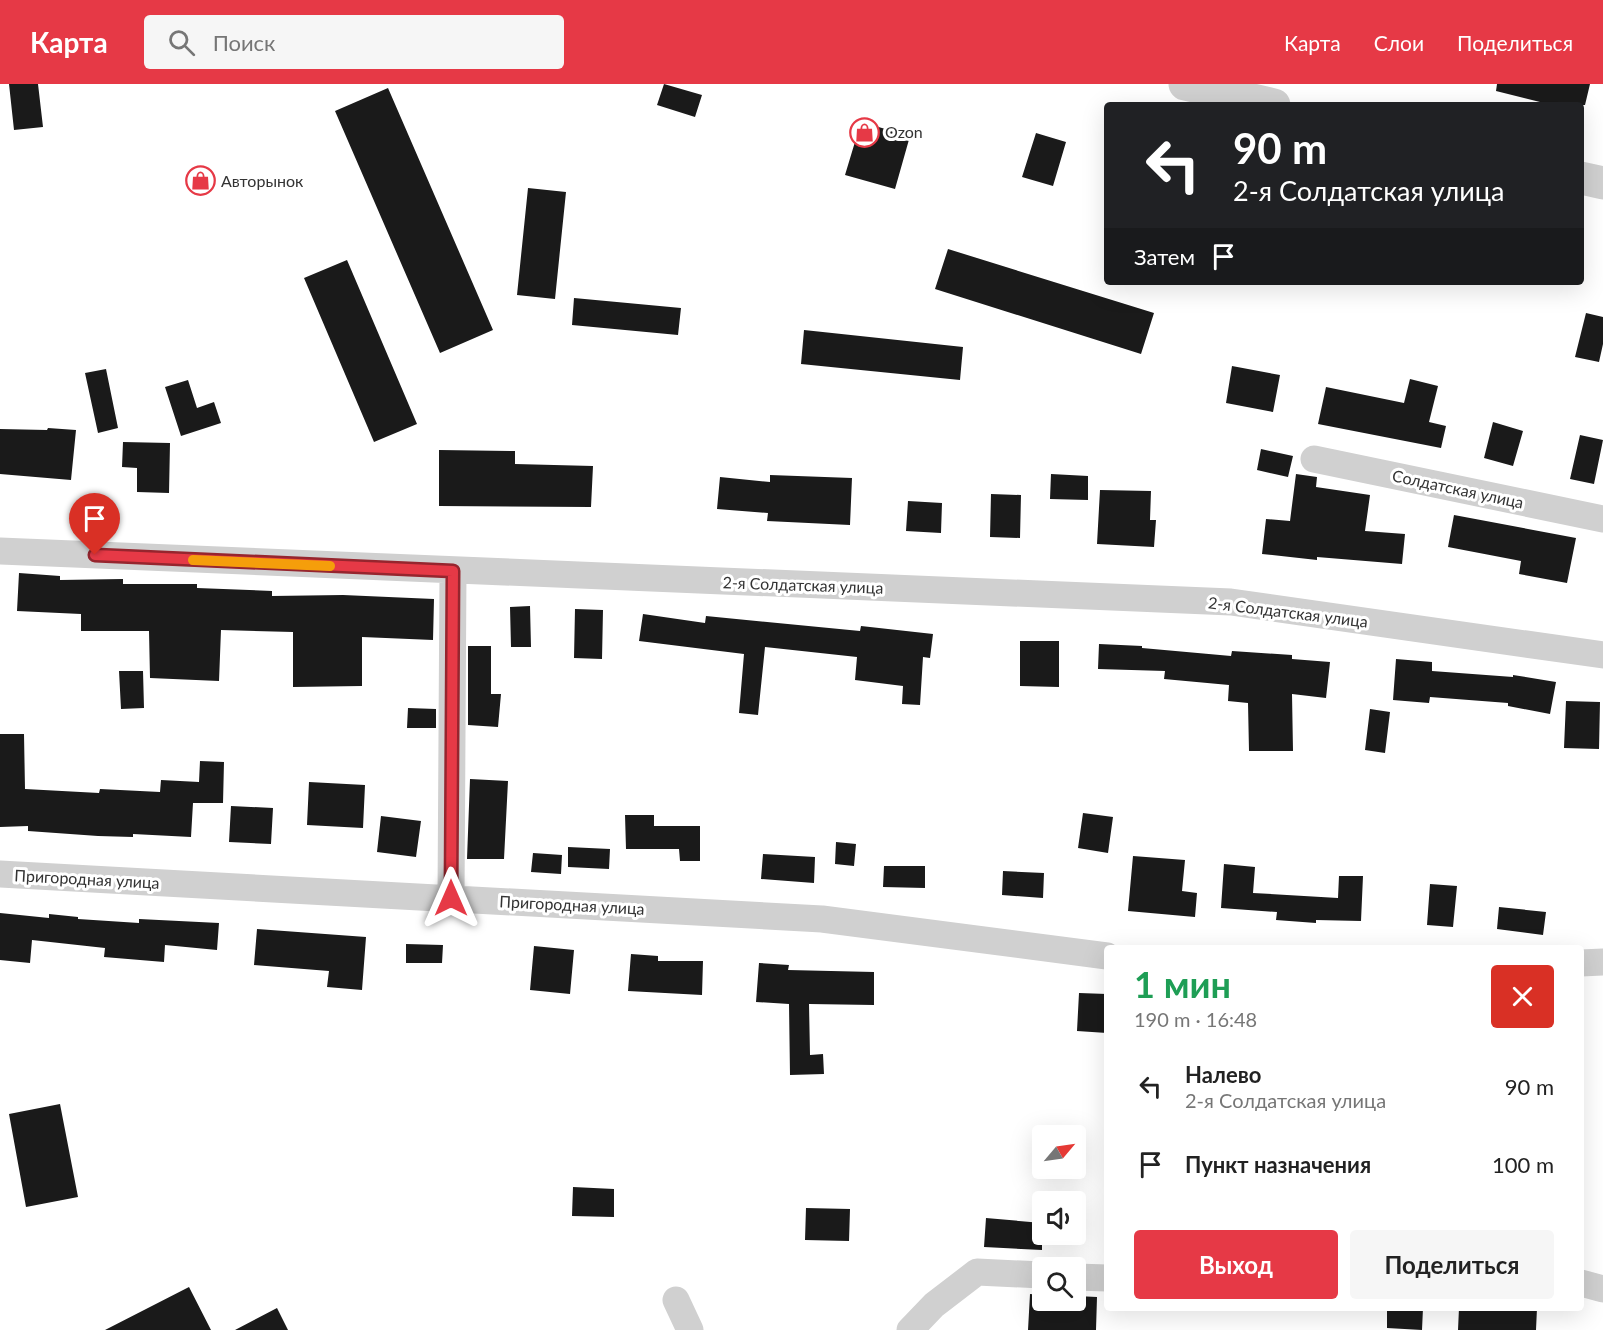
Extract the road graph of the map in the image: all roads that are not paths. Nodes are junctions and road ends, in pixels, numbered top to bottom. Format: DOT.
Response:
graph roads {
  1 [pos="1185,84"];
  2 [pos="1261,102"];
  3 [pos="1584,179"];
  4 [pos="1603,183"];
  5 [pos="1314,459"];
  6 [pos="1603,519"];
  7 [pos="0,551"];
  8 [pos="453,571"];
  9 [pos="1603,655"];
  10 [pos="0,874"];
  11 [pos="451,898"];
  12 [pos="1104,956"];
  13 [pos="1603,962"];
  14 [pos="1584,963"];
  15 [pos="1032,1275"];
  16 [pos="1086,1277"];
  17 [pos="1104,1278"];
  18 [pos="1584,1284"];
  19 [pos="1603,1289"];
  20 [pos="676,1300"];
  21 [pos="690,1330"];
  22 [pos="910,1330"];
  1 -- 2 [label="street"];
  3 -- 4 [label="street"];
  5 -- 6 [label="street, Солдатская улица"];
  7 -- 8 [label="street, 2-я Солдатская улица"];
  8 -- 9 [label="street, 2-я Солдатская улица"];
  8 -- 11 [label="street"];
  10 -- 11 [label="street, Пригородная улица"];
  11 -- 12 [label="street, Пригородная улица"];
  13 -- 14 [label="street"];
  15 -- 22 [label="street"];
  16 -- 17 [label="street"];
  18 -- 19 [label="street"];
  20 -- 21 [label="street"];
}
